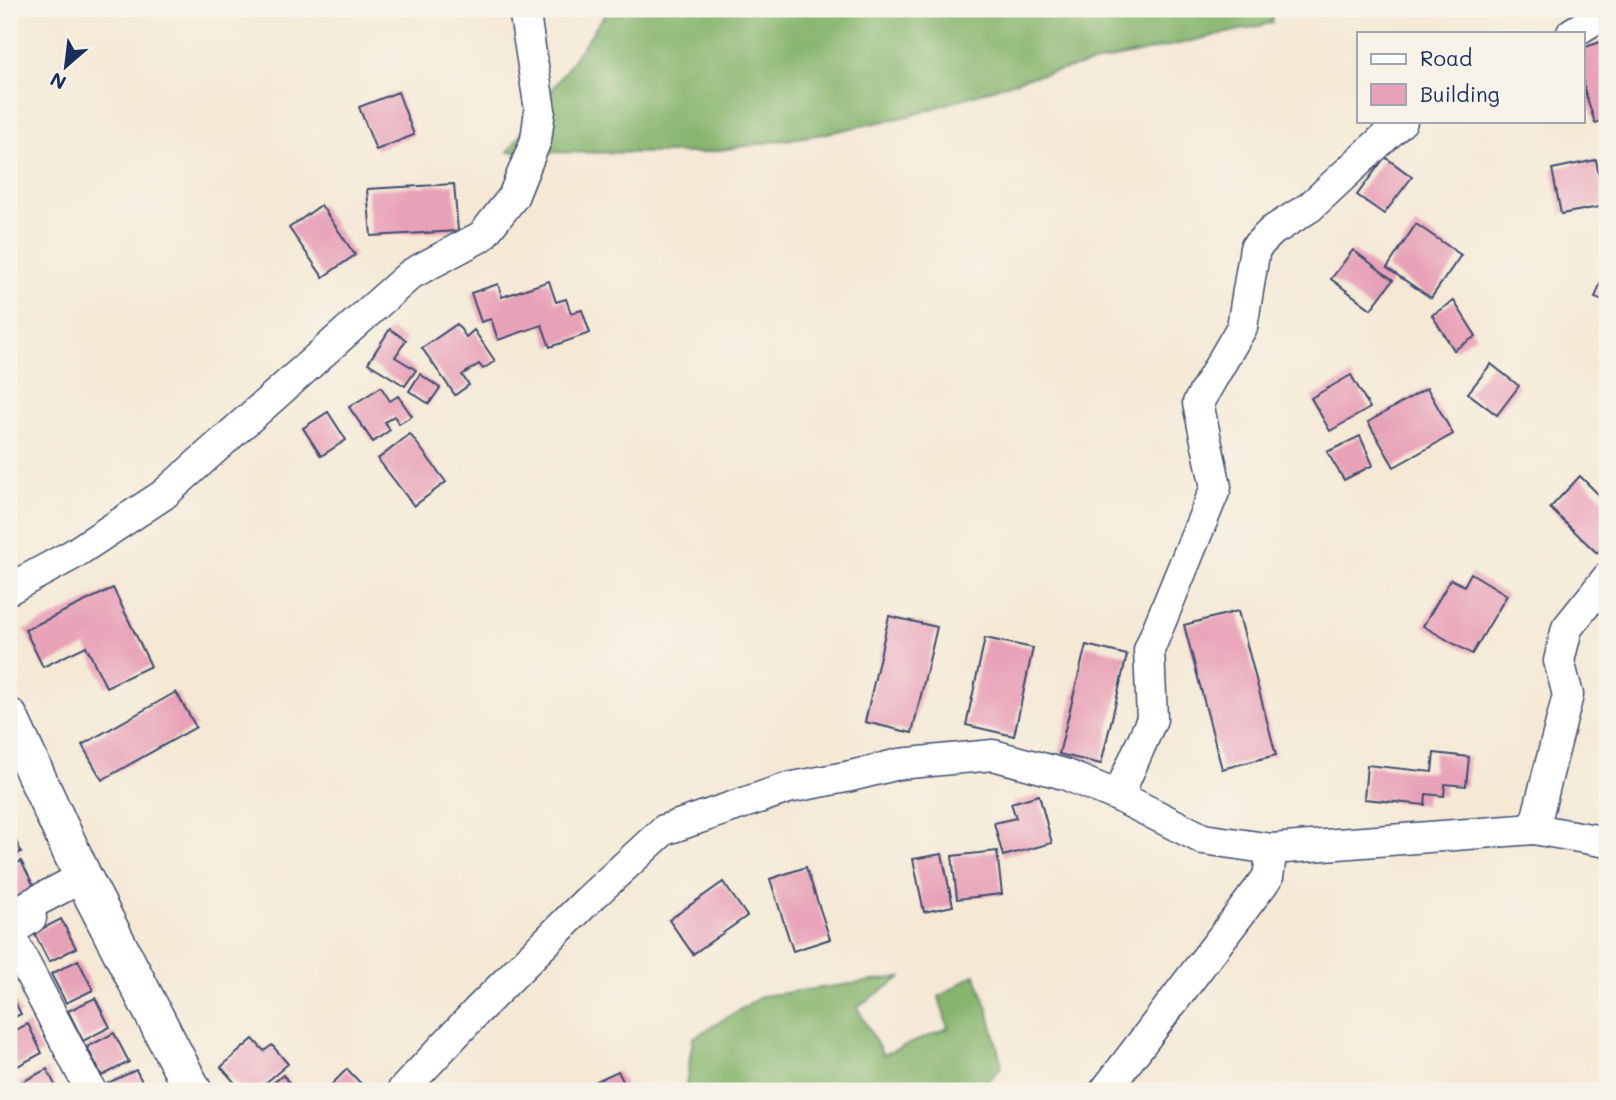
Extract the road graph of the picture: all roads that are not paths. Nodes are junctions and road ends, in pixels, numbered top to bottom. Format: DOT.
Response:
graph roads {
  1 [pos="524,9"];
  2 [pos="1607,12"];
  3 [pos="1574,32"];
  4 [pos="1401,122"];
  5 [pos="1607,579"];
  6 [pos="9,589"];
  7 [pos="9,717"];
  8 [pos="1118,796"];
  9 [pos="1534,830"];
  10 [pos="1607,842"];
  11 [pos="1272,849"];
  12 [pos="83,877"];
  13 [pos="9,933"];
  14 [pos="91,1091"];
  15 [pos="193,1091"];
  16 [pos="402,1091"];
  17 [pos="1105,1091"];
  1 -- 6 [label="street"];
  2 -- 3 [label="street"];
  4 -- 8 [label="street"];
  5 -- 9 [label="street"];
  7 -- 12 [label="street"];
  8 -- 11 [label="street"];
  8 -- 16 [label="street"];
  9 -- 10 [label="street"];
  9 -- 11 [label="street"];
  11 -- 17 [label="street"];
  12 -- 13 [label="street"];
  12 -- 15 [label="street"];
  13 -- 14 [label="street"];
}
